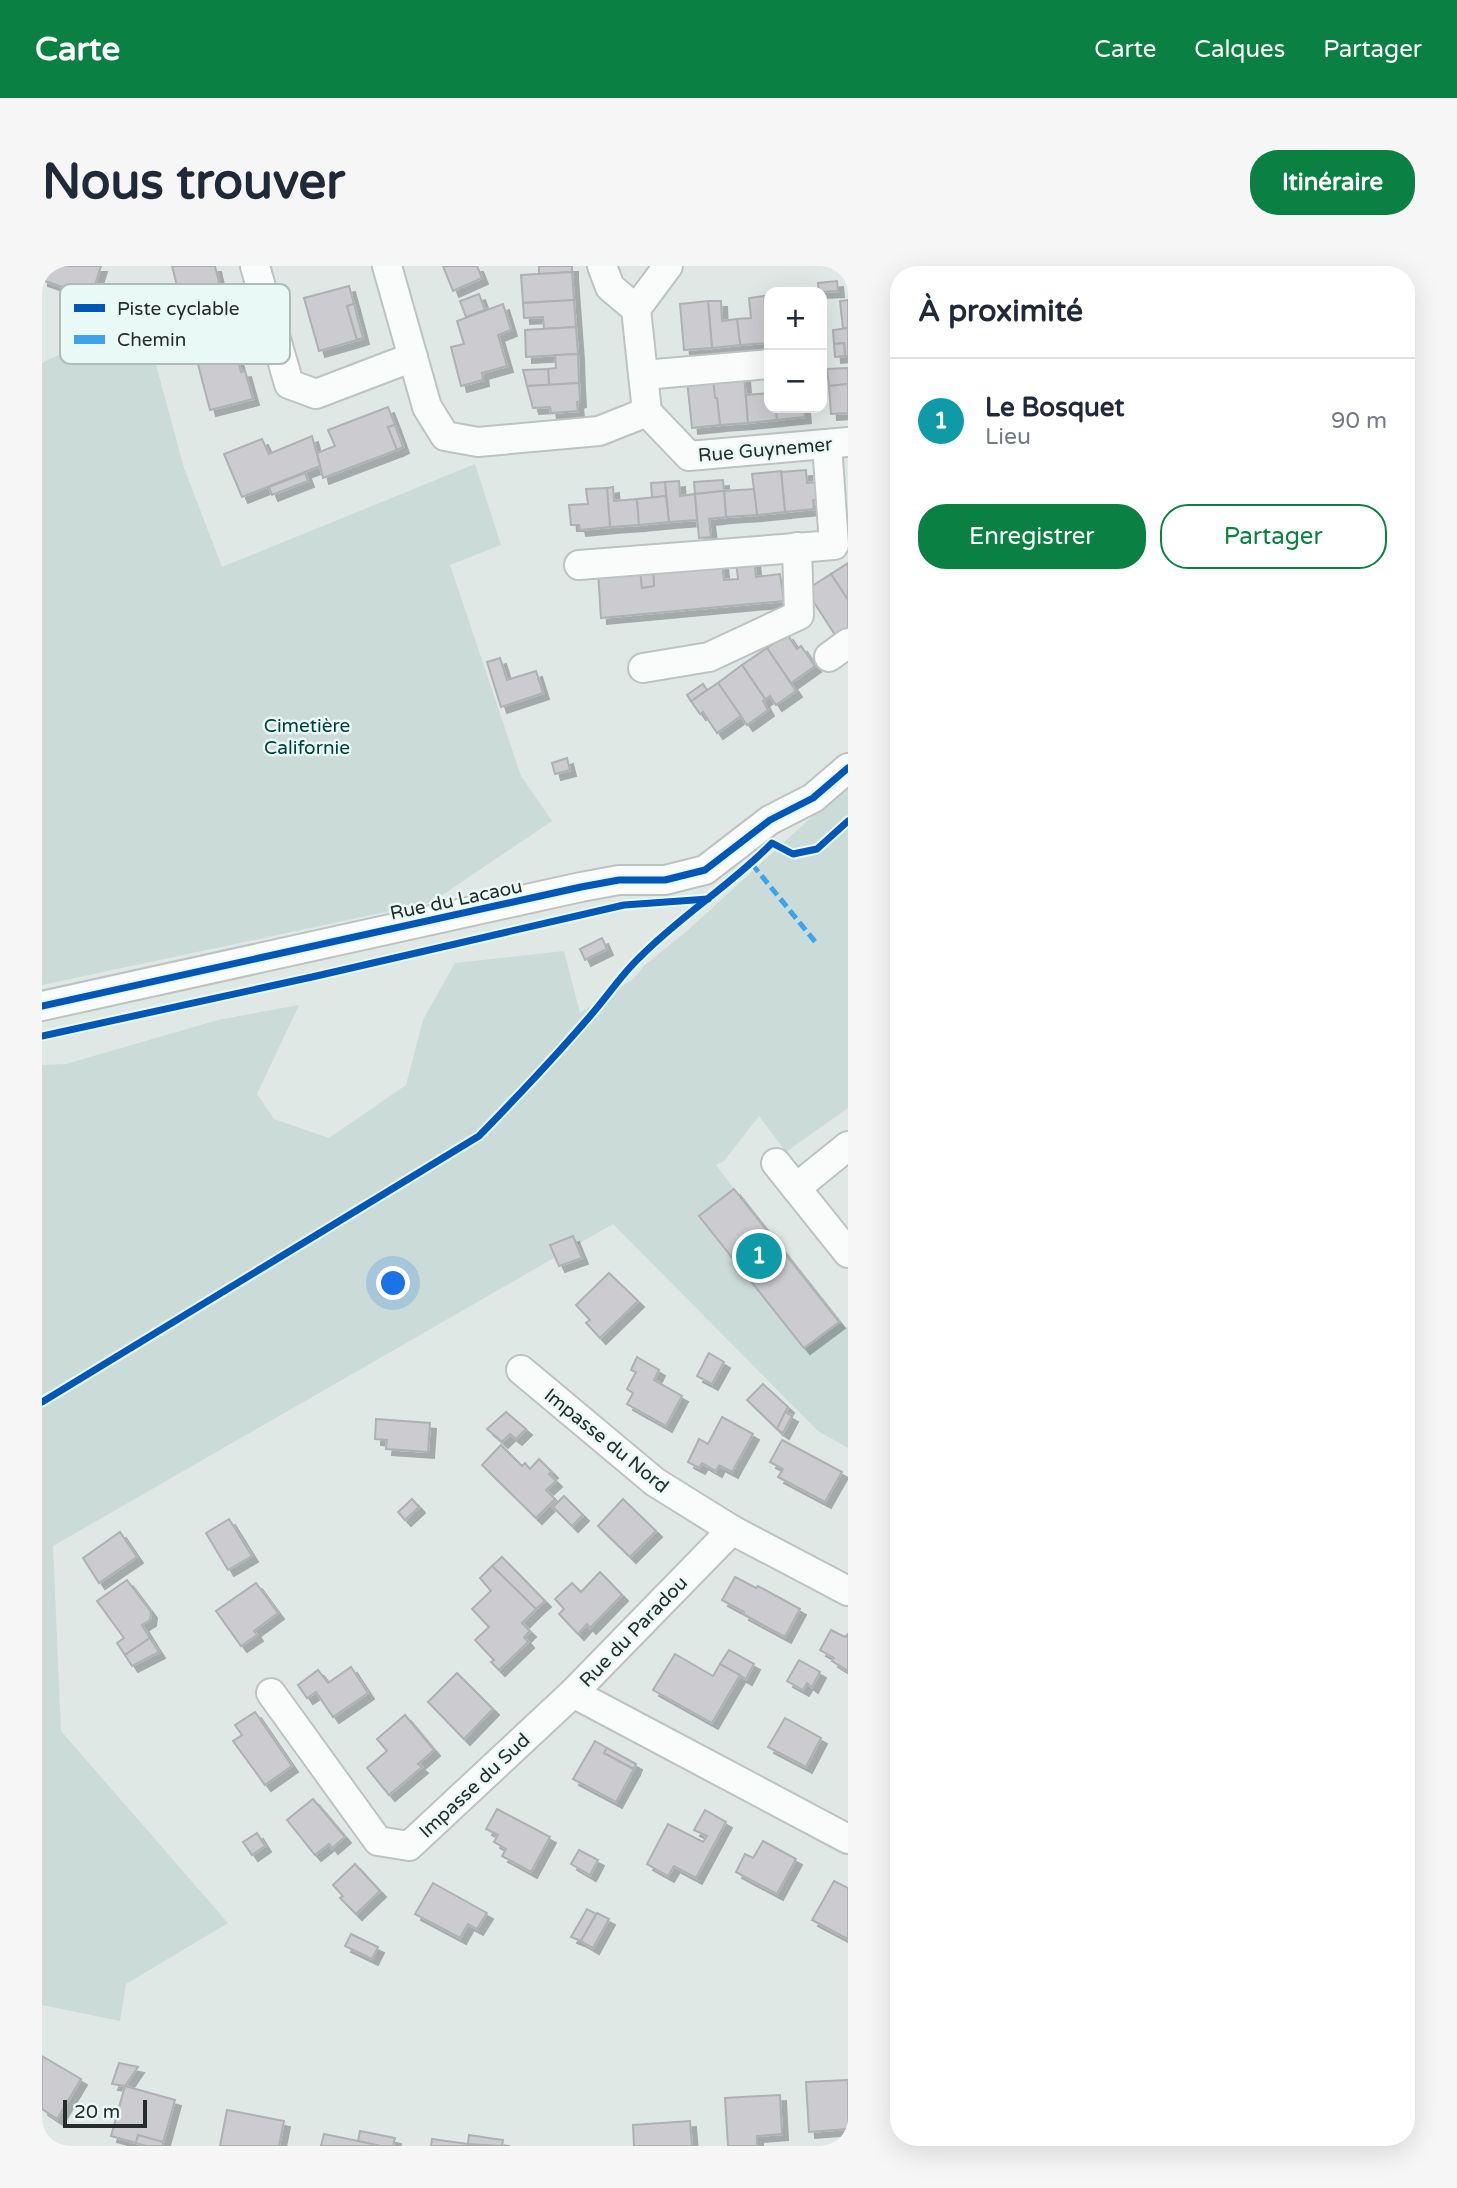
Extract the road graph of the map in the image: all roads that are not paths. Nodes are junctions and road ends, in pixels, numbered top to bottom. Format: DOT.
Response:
graph roads {
  1 [pos="255,266"];
  2 [pos="387,266"];
  3 [pos="602,266"];
  4 [pos="668,266"];
  5 [pos="260,284"];
  6 [pos="636,309"];
  7 [pos="413,357"];
  8 [pos="283,364"];
  9 [pos="764,364"];
  10 [pos="644,375"];
  11 [pos="647,412"];
  12 [pos="837,443"];
  13 [pos="797,547"];
  14 [pos="579,565"];
  15 [pos="643,668"];
  16 [pos="848,768"];
  17 [pos="42,1006"];
  18 [pos="848,1146"];
  19 [pos="776,1163"];
  20 [pos="796,1188"];
  21 [pos="848,1252"];
  22 [pos="521,1370"];
  23 [pos="732,1530"];
  24 [pos="848,1591"];
  25 [pos="271,1693"];
  26 [pos="573,1693"];
  27 [pos="848,1839"];
  1 -- 5 [label="street"];
  2 -- 7 [label="street"];
  3 -- 6 [label="street"];
  4 -- 6 [label="street"];
  6 -- 10 [label="street"];
  7 -- 8 [label="street"];
  7 -- 11 [label="street"];
  9 -- 10 [label="street"];
  10 -- 11 [label="street"];
  11 -- 12 [label="street, Rue Guynemer"];
  12 -- 13 [label="street"];
  13 -- 14 [label="street"];
  13 -- 15 [label="street"];
  16 -- 17 [label="street, Rue du Lacaou"];
  18 -- 20 [label="street"];
  19 -- 20 [label="street"];
  20 -- 21 [label="street"];
  22 -- 23 [label="street, Impasse du Nord"];
  23 -- 24 [label="street"];
  23 -- 26 [label="street, Rue du Paradou"];
  25 -- 26 [label="street, Impasse du Sud"];
  26 -- 27 [label="street, Rue du Paradou"];
}
